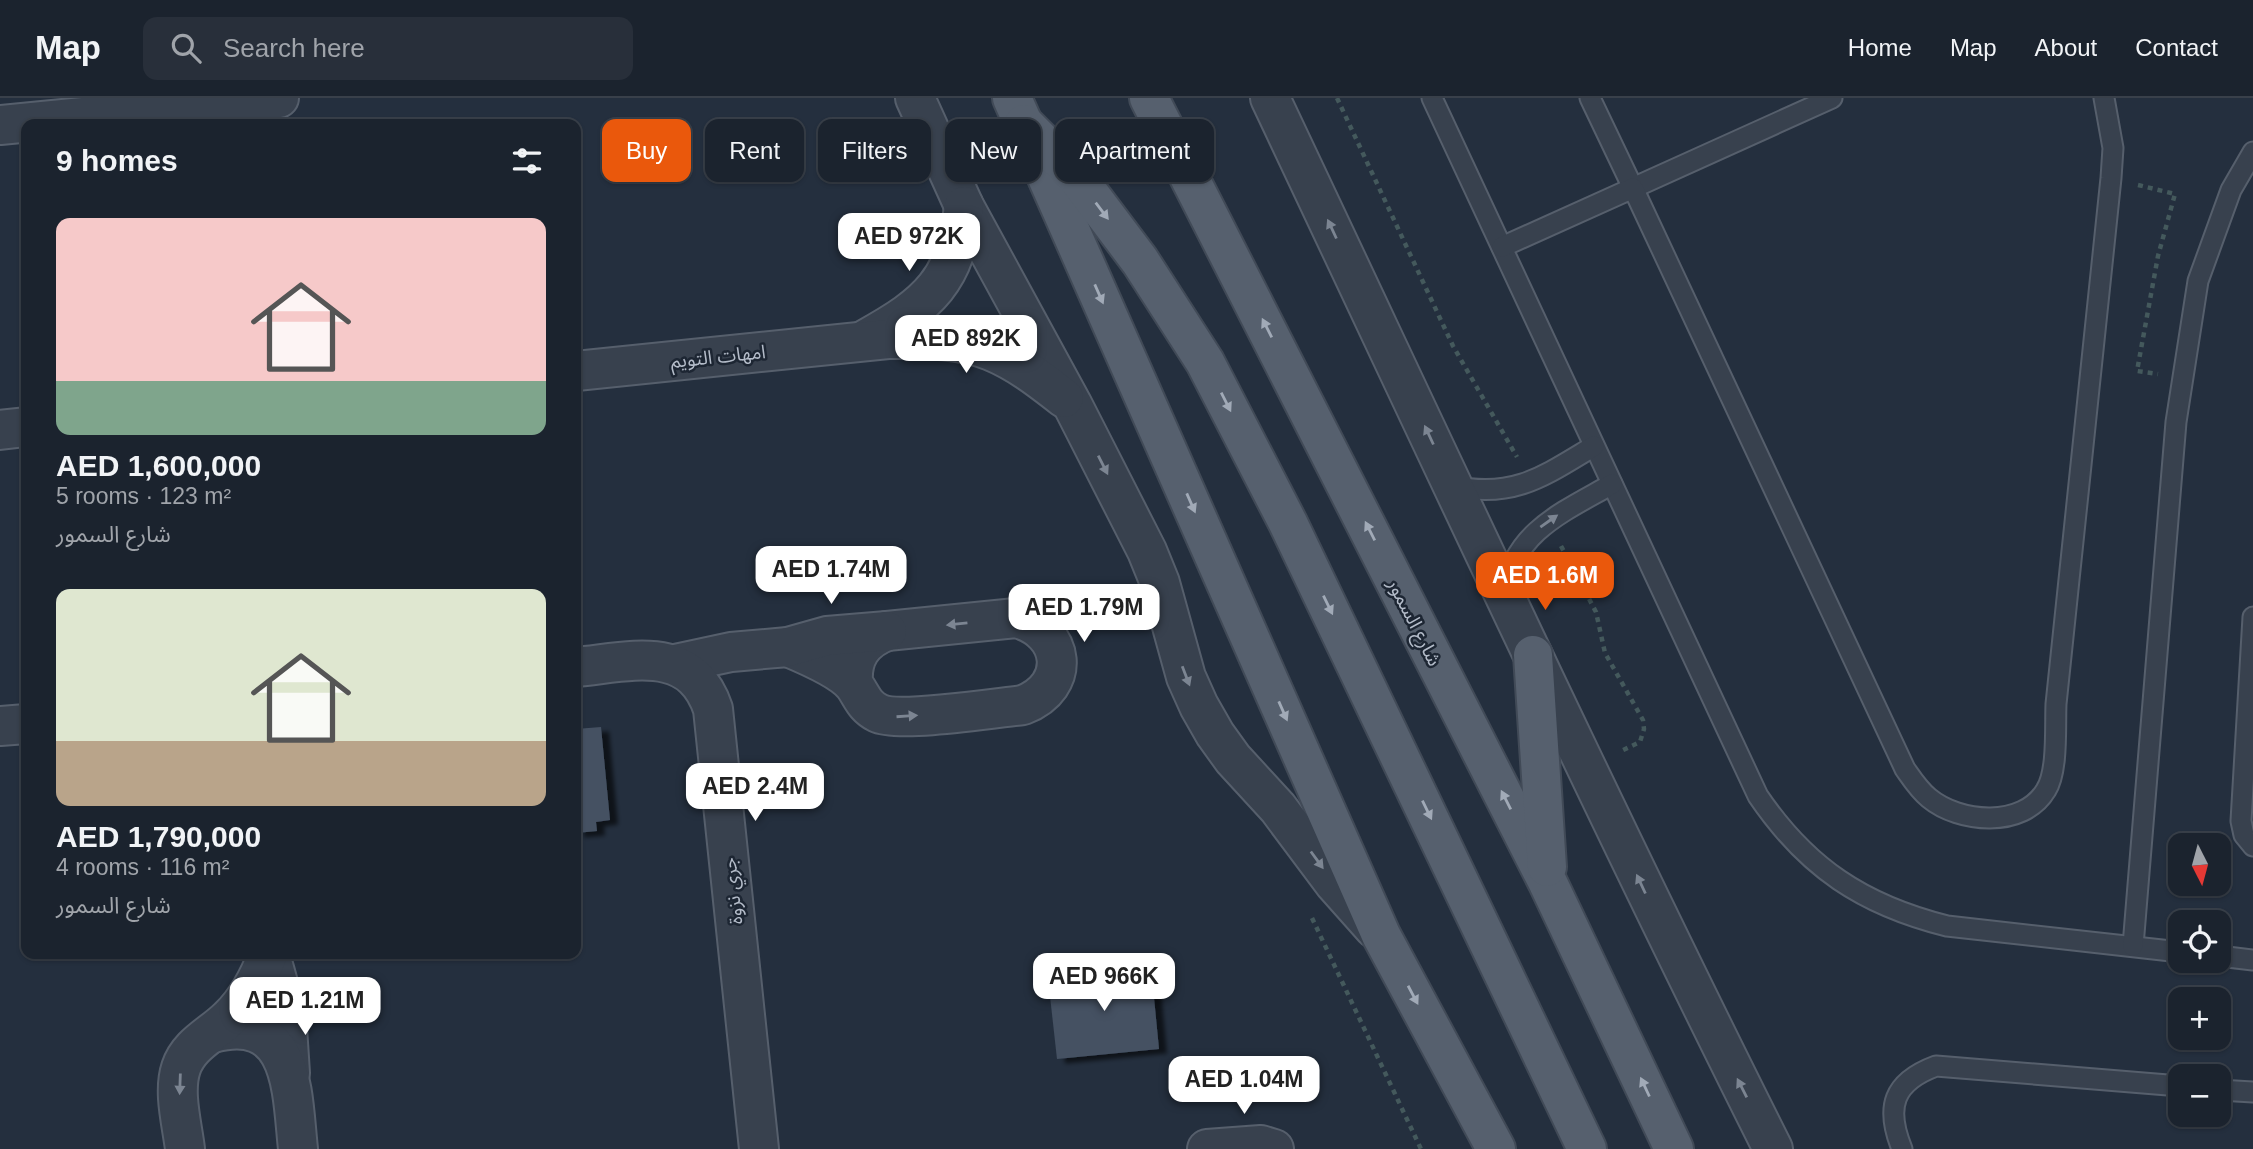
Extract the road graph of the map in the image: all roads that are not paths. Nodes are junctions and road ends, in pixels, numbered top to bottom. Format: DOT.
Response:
graph roads {
  1 [pos="279,98"];
  2 [pos="915,98"];
  3 [pos="1149,98"];
  4 [pos="1270,98"];
  5 [pos="1432,98"];
  6 [pos="1590,98"];
  7 [pos="1832,98"];
  8 [pos="2104,98"];
  9 [pos="1018,111"];
  10 [pos="204,115"];
  11 [pos="122,119"];
  12 [pos="21,124"];
  13 [pos="0,125"];
  14 [pos="2253,152"];
  15 [pos="1633,188"];
  16 [pos="964,206"];
  17 [pos="1502,247"];
  18 [pos="861,341"];
  19 [pos="581,370"];
  20 [pos="1072,404"];
  21 [pos="21,428"];
  22 [pos="0,430"];
  23 [pos="1594,446"];
  24 [pos="1612,484"];
  25 [pos="1452,485"];
  26 [pos="1505,599"];
  27 [pos="2253,617"];
  28 [pos="887,631"];
  29 [pos="788,647"];
  30 [pos="1533,655"];
  31 [pos="675,664"];
  32 [pos="581,666"];
  33 [pos="853,684"];
  34 [pos="21,724"];
  35 [pos="0,726"];
  36 [pos="2253,846"];
  37 [pos="1548,883"];
  38 [pos="1381,935"];
  39 [pos="2133,946"];
  40 [pos="2168,950"];
  41 [pos="2231,957"];
  42 [pos="266,959"];
  43 [pos="270,959"];
  44 [pos="2253,960"];
  45 [pos="213,1033"];
  46 [pos="290,1076"];
  47 [pos="2168,1085"];
  48 [pos="2231,1091"];
  49 [pos="2253,1093"];
  50 [pos="185,1149"];
  51 [pos="298,1149"];
  52 [pos="759,1149"];
  53 [pos="1207,1149"];
  54 [pos="1274,1149"];
  55 [pos="1496,1149"];
  56 [pos="1587,1149"];
  57 [pos="1674,1149"];
  58 [pos="1773,1149"];
  59 [pos="1902,1149"];
  1 -- 10 [label="street"];
  2 -- 16 [label="street"];
  37 -- 3 [label="main road, شارع السمور, one-way"];
  25 -- 4 [label="street, one-way"];
  5 -- 17 [label="lane"];
  6 -- 15 [label="lane"];
  7 -- 15 [label="lane"];
  8 -- 15 [label="lane"];
  9 -- 38 [label="main road, one-way"];
  9 -- 56 [label="main road, one-way"];
  10 -- 11 [label="street"];
  12 -- 13 [label="street"];
  14 -- 39 [label="lane"];
  15 -- 17 [label="lane"];
  16 -- 18 [label="street, امهات التويم"];
  16 -- 20 [label="street"];
  17 -- 23 [label="lane"];
  18 -- 19 [label="street, امهات التويم"];
  18 -- 20 [label="street, امهات التويم"];
  20 -- 38 [label="street, one-way"];
  21 -- 22 [label="street"];
  23 -- 24 [label="lane"];
  23 -- 25 [label="lane"];
  26 -- 24 [label="lane, one-way"];
  24 -- 39 [label="lane"];
  25 -- 26 [label="street"];
  26 -- 30 [label="street"];
  27 -- 36 [label="lane"];
  28 -- 29 [label="street"];
  28 -- 33 [label="street"];
  33 -- 28 [label="street, one-way"];
  29 -- 31 [label="street"];
  29 -- 33 [label="street"];
  30 -- 37 [label="main road"];
  58 -- 30 [label="street, one-way"];
  31 -- 32 [label="street"];
  31 -- 52 [label="street, جري نزوة"];
  34 -- 35 [label="street"];
  57 -- 37 [label="main road, شارع السمور, one-way"];
  38 -- 55 [label="main road, one-way"];
  39 -- 40 [label="lane"];
  41 -- 44 [label="lane"];
  42 -- 45 [label="street"];
  43 -- 46 [label="street"];
  45 -- 46 [label="street"];
  45 -- 50 [label="street, one-way"];
  46 -- 51 [label="street"];
  47 -- 59 [label="lane"];
  48 -- 49 [label="lane"];
  53 -- 54 [label="street"];
}
